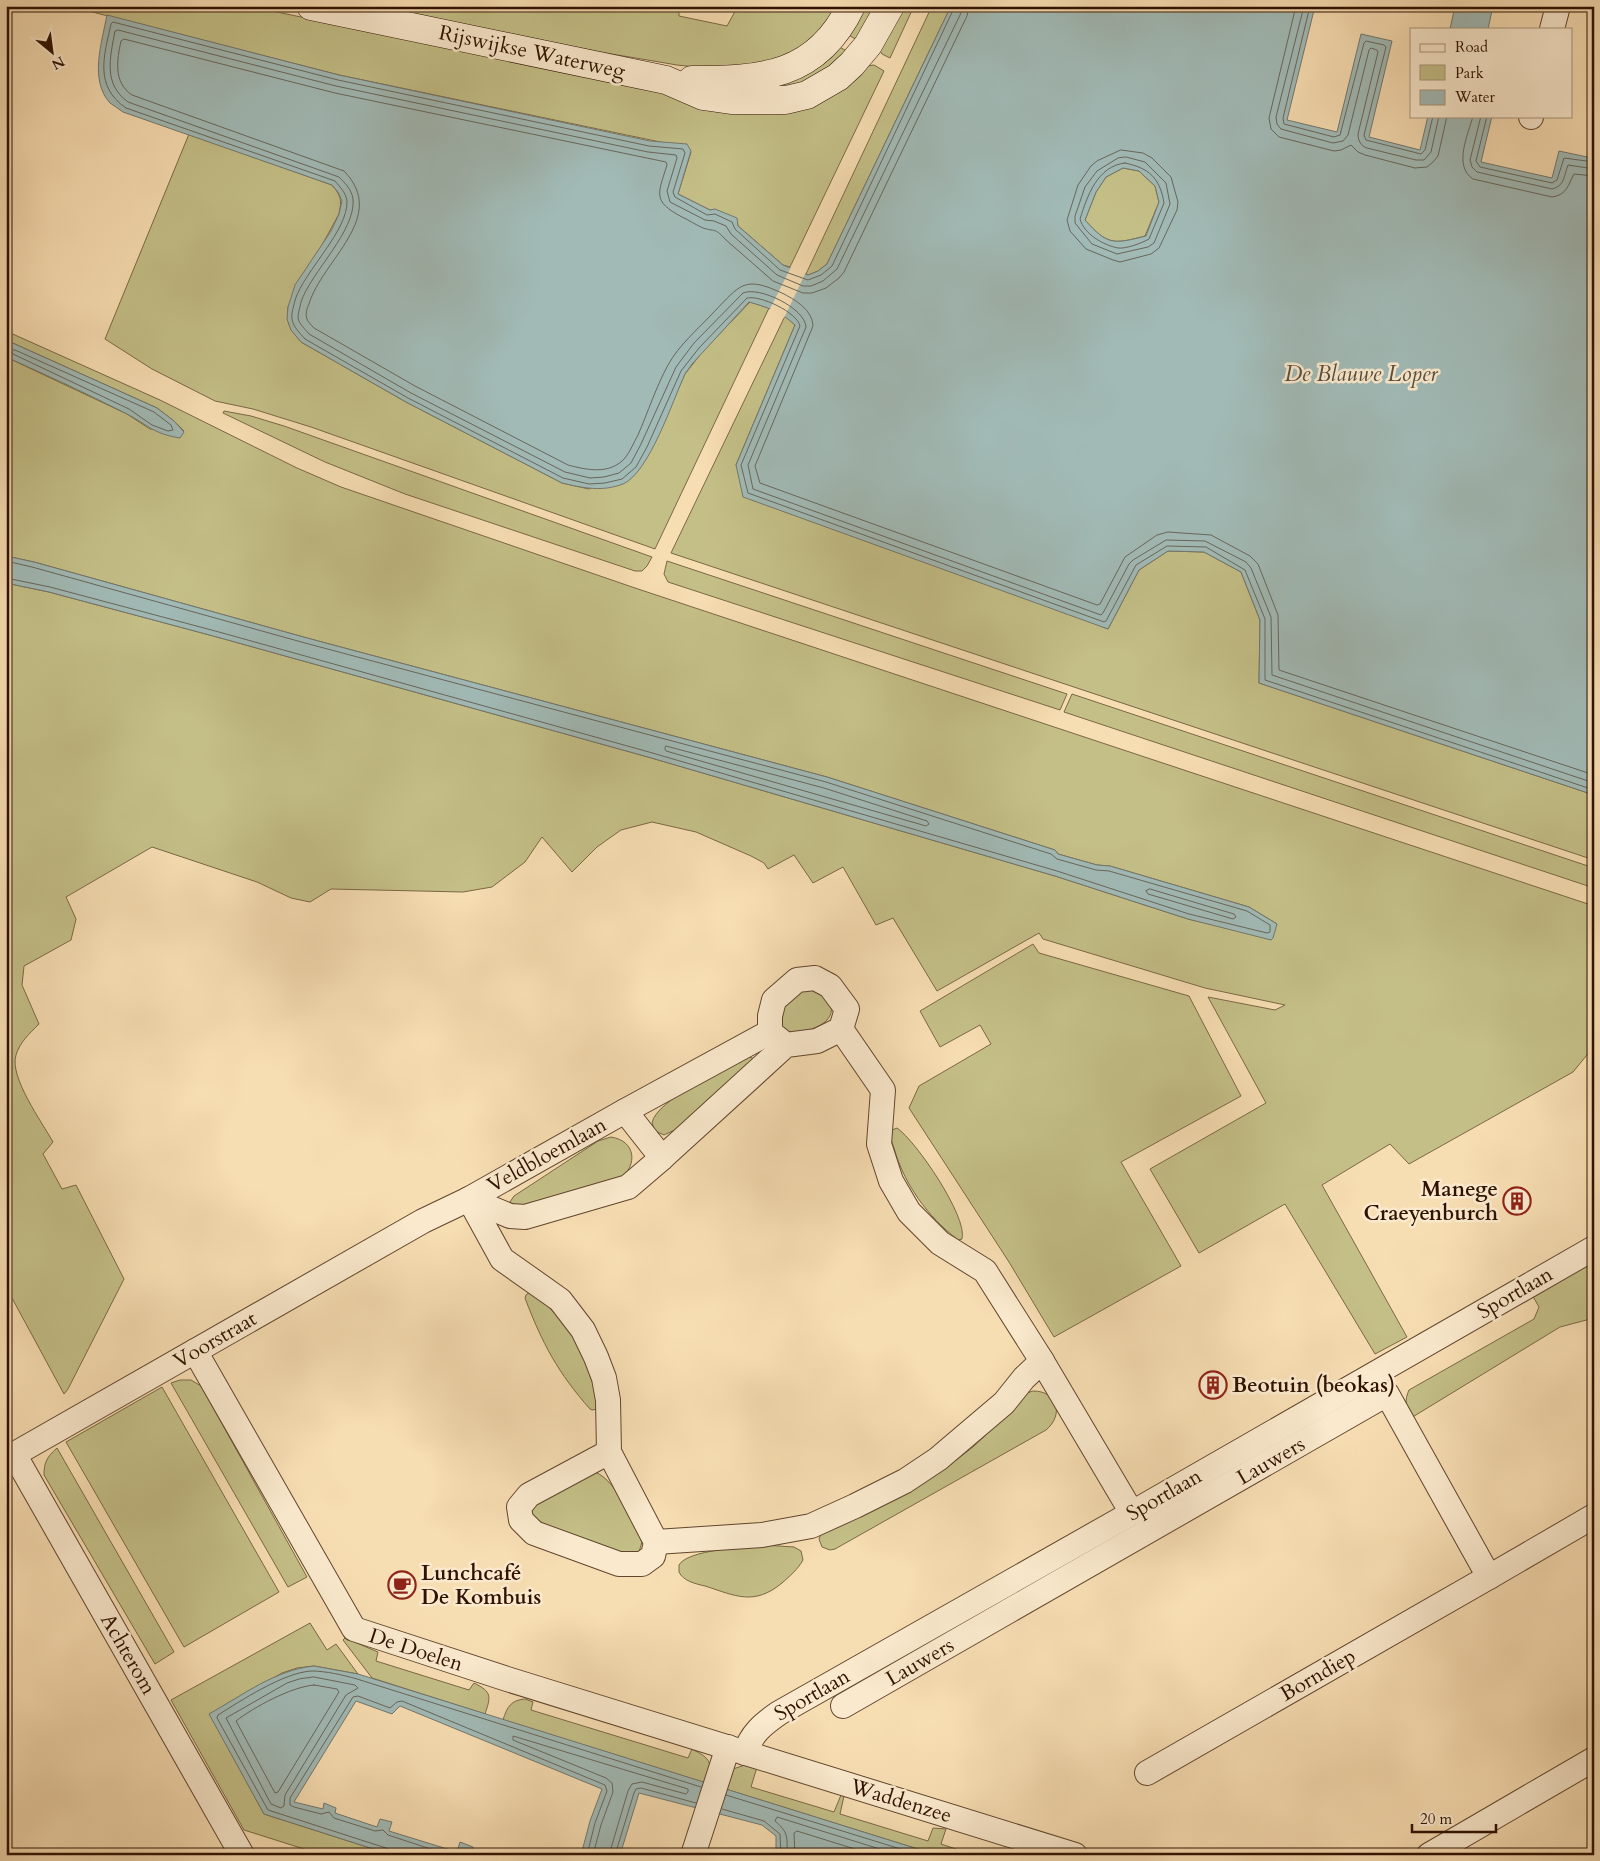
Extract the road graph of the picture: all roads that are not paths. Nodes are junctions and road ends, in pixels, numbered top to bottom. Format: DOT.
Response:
graph roads {
  1 [pos="311,6"];
  2 [pos="851,6"];
  3 [pos="890,6"];
  4 [pos="1558,6"];
  5 [pos="1552,28"];
  6 [pos="666,80"];
  7 [pos="841,1029"];
  8 [pos="778,1038"];
  9 [pos="624,1111"];
  10 [pos="662,1158"];
  11 [pos="469,1199"];
  12 [pos="423,1221"];
  13 [pos="1594,1248"];
  14 [pos="195,1351"];
  15 [pos="1042,1361"];
  16 [pos="609,1452"];
  17 [pos="10,1456"];
  18 [pos="1132,1513"];
  19 [pos="1594,1516"];
  20 [pos="656,1542"];
  21 [pos="1489,1577"];
  22 [pos="843,1706"];
  23 [pos="736,1750"];
  24 [pos="1594,1759"];
  25 [pos="1147,1773"];
  26 [pos="1013,1846"];
  27 [pos="694,1852"];
  28 [pos="242,1855"];
  29 [pos="1075,1855"];
  30 [pos="1429,1855"];
  1 -- 6 [label="main road, Rijswijkse Waterweg"];
  2 -- 6 [label="main road, Rijswijkse Waterweg"];
  3 -- 6 [label="main road, Rijswijkse Waterweg"];
  4 -- 5 [label="street"];
  7 -- 8 [label="street, Veldbloemlaan"];
  7 -- 8 [label="street"];
  7 -- 15 [label="street"];
  8 -- 9 [label="street, Veldbloemlaan"];
  8 -- 10 [label="street, Veldbloemlaan"];
  9 -- 10 [label="street, Veldbloemlaan"];
  9 -- 11 [label="street, Veldbloemlaan"];
  10 -- 11 [label="street, Veldbloemlaan"];
  11 -- 12 [label="street, Veldbloemlaan"];
  11 -- 16 [label="street"];
  12 -- 14 [label="street, Voorstraat"];
  13 -- 18 [label="street, Sportlaan"];
  14 -- 17 [label="street, Voorstraat"];
  14 -- 23 [label="street, De Doelen"];
  15 -- 18 [label="street"];
  15 -- 20 [label="street"];
  16 -- 20 [label="street"];
  16 -- 20 [label="street"];
  17 -- 28 [label="street, Achterom"];
  18 -- 23 [label="street, Sportlaan"];
  19 -- 21 [label="street"];
  21 -- 22 [label="street, Lauwers"];
  21 -- 25 [label="street, Borndiep"];
  23 -- 26 [label="street, Waddenzee"];
  23 -- 27 [label="street, Sportlaan"];
  24 -- 30 [label="street"];
  26 -- 29 [label="street, Waddenzee"];
}
